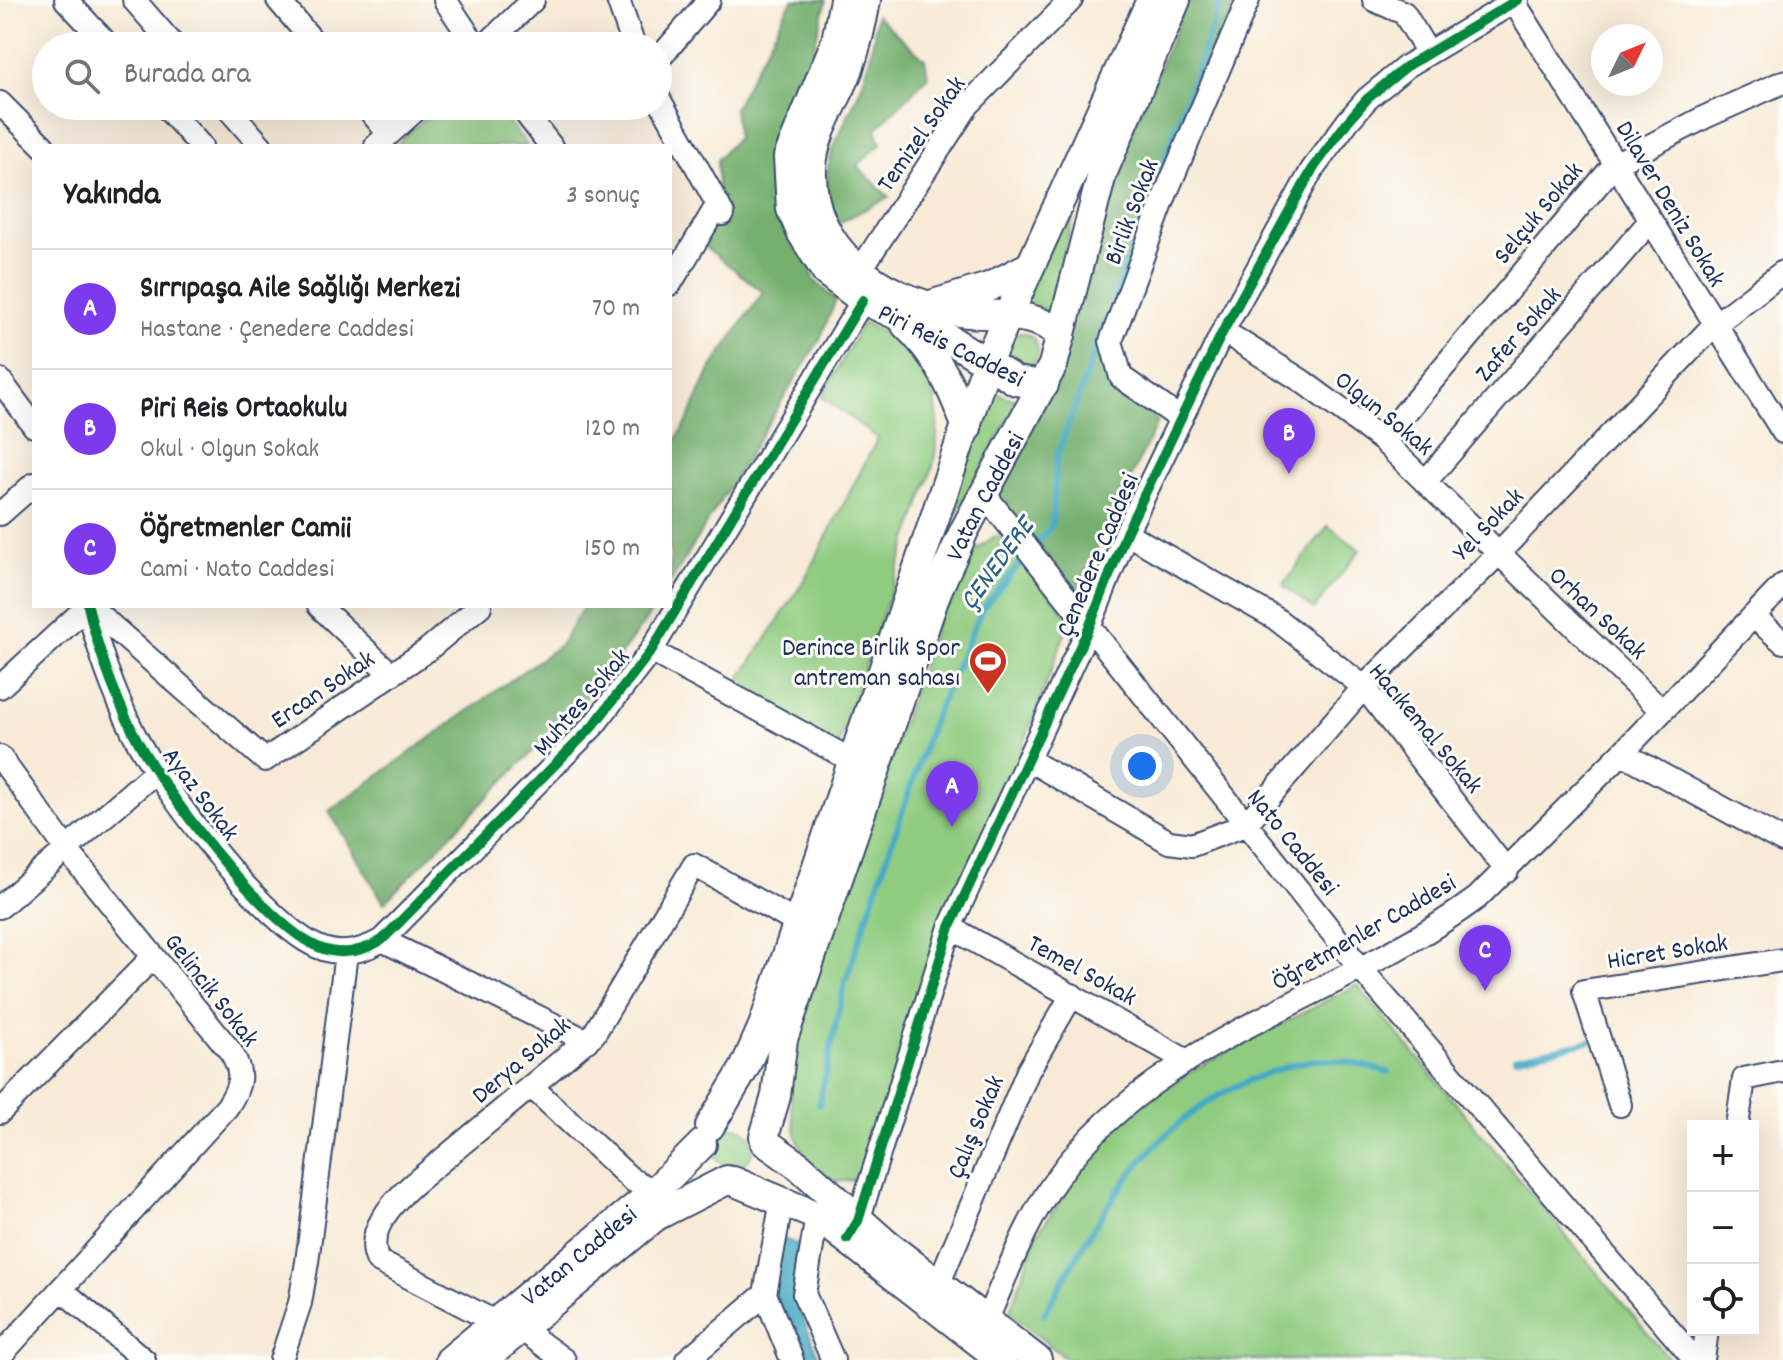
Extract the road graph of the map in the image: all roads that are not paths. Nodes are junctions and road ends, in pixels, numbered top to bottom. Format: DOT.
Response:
graph roads {
  1 [pos="66,0"];
  2 [pos="134,0"];
  3 [pos="278,0"];
  4 [pos="445,0"];
  5 [pos="533,0"];
  6 [pos="618,0"];
  7 [pos="709,0"];
  8 [pos="844,0"];
  9 [pos="866,0"];
  10 [pos="1071,0"];
  11 [pos="1151,0"];
  12 [pos="1176,0"];
  13 [pos="1248,0"];
  14 [pos="1374,0"];
  15 [pos="1515,1"];
  16 [pos="1408,7"];
  17 [pos="96,32"];
  18 [pos="162,32"];
  19 [pos="305,32"];
  20 [pos="467,32"];
  21 [pos="500,32"];
  22 [pos="629,32"];
  23 [pos="672,44"];
  24 [pos="1428,53"];
  25 [pos="1783,82"];
  26 [pos="0,103"];
  27 [pos="178,120"];
  28 [pos="238,120"];
  29 [pos="373,120"];
  30 [pos="405,120"];
  31 [pos="531,120"];
  32 [pos="671,120"];
  33 [pos="383,140"];
  34 [pos="41,144"];
  35 [pos="199,144"];
  36 [pos="259,144"];
  37 [pos="549,144"];
  38 [pos="1615,164"];
  39 [pos="1650,221"];
  40 [pos="1030,266"];
  41 [pos="1783,272"];
  42 [pos="672,281"];
  43 [pos="861,286"];
  44 [pos="929,306"];
  45 [pos="897,316"];
  46 [pos="1007,317"];
  47 [pos="1713,326"];
  48 [pos="1223,331"];
  49 [pos="1061,335"];
  50 [pos="988,360"];
  51 [pos="0,380"];
  52 [pos="1044,385"];
  53 [pos="1181,419"];
  54 [pos="32,423"];
  55 [pos="967,428"];
  56 [pos="1783,432"];
  57 [pos="1382,440"];
  58 [pos="1425,482"];
  59 [pos="32,486"];
  60 [pos="985,495"];
  61 [pos="0,514"];
  62 [pos="1126,533"];
  63 [pos="1497,555"];
  64 [pos="1783,585"];
  65 [pos="86,608"];
  66 [pos="89,608"];
  67 [pos="90,608"];
  68 [pos="321,608"];
  69 [pos="478,608"];
  70 [pos="1753,616"];
  71 [pos="1090,625"];
  72 [pos="1783,642"];
  73 [pos="651,651"];
  74 [pos="391,674"];
  75 [pos="0,687"];
  76 [pos="1364,687"];
  77 [pos="1662,711"];
  78 [pos="1622,753"];
  79 [pos="0,757"];
  80 [pos="1029,760"];
  81 [pos="853,761"];
  82 [pos="155,772"];
  83 [pos="1245,825"];
  84 [pos="1783,841"];
  85 [pos="67,850"];
  86 [pos="1507,871"];
  87 [pos="0,907"];
  88 [pos="797,923"];
  89 [pos="950,927"];
  90 [pos="382,940"];
  91 [pos="346,953"];
  92 [pos="153,957"];
  93 [pos="1783,960"];
  94 [pos="1361,969"];
  95 [pos="1072,995"];
  96 [pos="587,1041"];
  97 [pos="1187,1061"];
  98 [pos="1783,1071"];
  99 [pos="533,1088"];
  100 [pos="1620,1105"];
  101 [pos="0,1112"];
  102 [pos="1738,1120"];
  103 [pos="706,1135"];
  104 [pos="765,1140"];
  105 [pos="730,1180"];
  106 [pos="655,1191"];
  107 [pos="782,1200"];
  108 [pos="817,1216"];
  109 [pos="853,1230"];
  110 [pos="938,1285"];
  111 [pos="61,1289"];
  112 [pos="765,1294"];
  113 [pos="507,1325"];
  114 [pos="982,1331"];
  115 [pos="1706,1336"];
  116 [pos="0,1356"];
  117 [pos="144,1360"];
  118 [pos="281,1360"];
  119 [pos="450,1360"];
  120 [pos="483,1360"];
  121 [pos="564,1360"];
  122 [pos="687,1360"];
  123 [pos="792,1360"];
  124 [pos="833,1360"];
  125 [pos="1002,1360"];
  126 [pos="1037,1360"];
  127 [pos="1695,1360"];
  128 [pos="1703,1360"];
  1 -- 17 [label="street"];
  2 -- 18 [label="street"];
  3 -- 19 [label="street"];
  4 -- 20 [label="street"];
  5 -- 21 [label="street"];
  6 -- 22 [label="street"];
  7 -- 23 [label="street"];
  8 -- 43 [label="main road, Piri Reis Caddesi"];
  9 -- 43 [label="main road, Piri Reis Caddesi"];
  10 -- 43 [label="street, Temizel Sokak"];
  11 -- 40 [label="main road, Vatan Caddesi"];
  12 -- 49 [label="main road, Vatan Caddesi"];
  13 -- 53 [label="street, Birlik Sokak"];
  14 -- 16 [label="street"];
  15 -- 24 [label="street, Çenedere Caddesi"];
  15 -- 38 [label="street, Dilaver Deniz Sokak"];
  16 -- 24 [label="street"];
  24 -- 48 [label="street, Çenedere Caddesi"];
  25 -- 38 [label="street, Selçuk Sokak"];
  26 -- 34 [label="street"];
  27 -- 35 [label="street"];
  28 -- 36 [label="street"];
  29 -- 33 [label="street"];
  30 -- 33 [label="street"];
  31 -- 37 [label="street"];
  32 -- 42 [label="street"];
  38 -- 39 [label="street, Dilaver Deniz Sokak"];
  38 -- 57 [label="street, Selçuk Sokak"];
  39 -- 47 [label="street, Dilaver Deniz Sokak"];
  39 -- 58 [label="street, Zafer Sokak"];
  40 -- 44 [label="main road"];
  40 -- 46 [label="main road, Vatan Caddesi"];
  41 -- 47 [label="street, Yel Sokak"];
  43 -- 44 [label="main road, Piri Reis Caddesi"];
  43 -- 45 [label="main road, Piri Reis Caddesi"];
  43 -- 73 [label="street, Muhtes Sokak"];
  44 -- 46 [label="main road, Piri Reis Caddesi"];
  45 -- 50 [label="main road, Piri Reis Caddesi"];
  45 -- 55 [label="main road"];
  46 -- 49 [label="main road, Piri Reis Caddesi"];
  46 -- 50 [label="main road, Vatan Caddesi"];
  47 -- 56 [label="street, Dilaver Deniz Sokak"];
  47 -- 63 [label="street, Yel Sokak"];
  48 -- 53 [label="street, Çenedere Caddesi"];
  48 -- 57 [label="street, Olgun Sokak"];
  49 -- 52 [label="main road, Vatan Caddesi"];
  50 -- 52 [label="main road, Piri Reis Caddesi"];
  50 -- 55 [label="main road, Vatan Caddesi"];
  51 -- 54 [label="street"];
  52 -- 60 [label="main road, Vatan Caddesi"];
  53 -- 62 [label="street, Çenedere Caddesi"];
  55 -- 81 [label="main road, Vatan Caddesi"];
  57 -- 58 [label="street, Olgun Sokak"];
  58 -- 63 [label="street, Olgun Sokak"];
  59 -- 61 [label="street"];
  60 -- 71 [label="street, Nato Caddesi"];
  60 -- 104 [label="main road, Vatan Caddesi"];
  62 -- 71 [label="street, Çenedere Caddesi"];
  62 -- 76 [label="street, Hacıkemal Sokak"];
  63 -- 76 [label="street, Yel Sokak"];
  63 -- 77 [label="street, Orhan Sokak"];
  64 -- 70 [label="street, Öğretmenler Caddesi"];
  65 -- 75 [label="street"];
  66 -- 82 [label="street, Ayaz Sokak"];
  67 -- 74 [label="street, Ercan Sokak"];
  68 -- 74 [label="street"];
  69 -- 74 [label="street, Ercan Sokak"];
  70 -- 72 [label="street"];
  70 -- 77 [label="street, Öğretmenler Caddesi"];
  71 -- 80 [label="street, Çenedere Caddesi"];
  71 -- 83 [label="street, Nato Caddesi"];
  73 -- 81 [label="street"];
  73 -- 90 [label="street, Muhtes Sokak"];
  76 -- 83 [label="street, Yel Sokak"];
  76 -- 86 [label="street, Hacıkemal Sokak"];
  77 -- 78 [label="street, Öğretmenler Caddesi"];
  78 -- 84 [label="street"];
  78 -- 86 [label="street, Öğretmenler Caddesi"];
  79 -- 85 [label="street, Gelincik Sokak"];
  80 -- 83 [label="street"];
  80 -- 89 [label="street, Çenedere Caddesi"];
  81 -- 88 [label="main road, Vatan Caddesi"];
  82 -- 85 [label="street"];
  82 -- 91 [label="street, Ayaz Sokak"];
  83 -- 94 [label="street, Nato Caddesi"];
  85 -- 87 [label="street"];
  85 -- 92 [label="street, Gelincik Sokak"];
  86 -- 94 [label="street, Öğretmenler Caddesi"];
  88 -- 96 [label="street, Derya Sokak"];
  88 -- 103 [label="main road, Vatan Caddesi"];
  89 -- 95 [label="street, Temel Sokak"];
  89 -- 109 [label="street, Çenedere Caddesi"];
  90 -- 91 [label="street, Muhtes Sokak"];
  90 -- 96 [label="street"];
  91 -- 118 [label="street"];
  92 -- 101 [label="street"];
  92 -- 111 [label="street, Gelincik Sokak"];
  93 -- 100 [label="street, Hicret Sokak"];
  94 -- 97 [label="street, Öğretmenler Caddesi"];
  94 -- 127 [label="street, Nato Caddesi"];
  95 -- 97 [label="street, Temel Sokak"];
  95 -- 110 [label="street, Çalış Sokak"];
  96 -- 99 [label="street, Derya Sokak"];
  97 -- 114 [label="street, Öğretmenler Caddesi"];
  98 -- 102 [label="street"];
  99 -- 106 [label="street"];
  99 -- 113 [label="street, Derya Sokak"];
  103 -- 104 [label="main road"];
  103 -- 105 [label="main road"];
  103 -- 106 [label="main road, Vatan Caddesi"];
  104 -- 105 [label="main road, Vatan Caddesi"];
  104 -- 109 [label="main road"];
  105 -- 107 [label="main road"];
  105 -- 113 [label="main road, Vatan Caddesi"];
  106 -- 113 [label="main road, Vatan Caddesi"];
  107 -- 108 [label="main road"];
  107 -- 112 [label="street"];
  108 -- 109 [label="main road"];
  108 -- 124 [label="street"];
  109 -- 110 [label="main road"];
  109 -- 114 [label="main road"];
  110 -- 114 [label="main road"];
  111 -- 116 [label="street, Gelincik Sokak"];
  111 -- 117 [label="street"];
  112 -- 122 [label="street"];
  112 -- 123 [label="street"];
  113 -- 119 [label="main road, Vatan Caddesi"];
  113 -- 120 [label="main road, Vatan Caddesi"];
  113 -- 121 [label="street, Derya Sokak"];
  114 -- 125 [label="main road"];
  114 -- 126 [label="main road"];
  115 -- 128 [label="street"];
}
